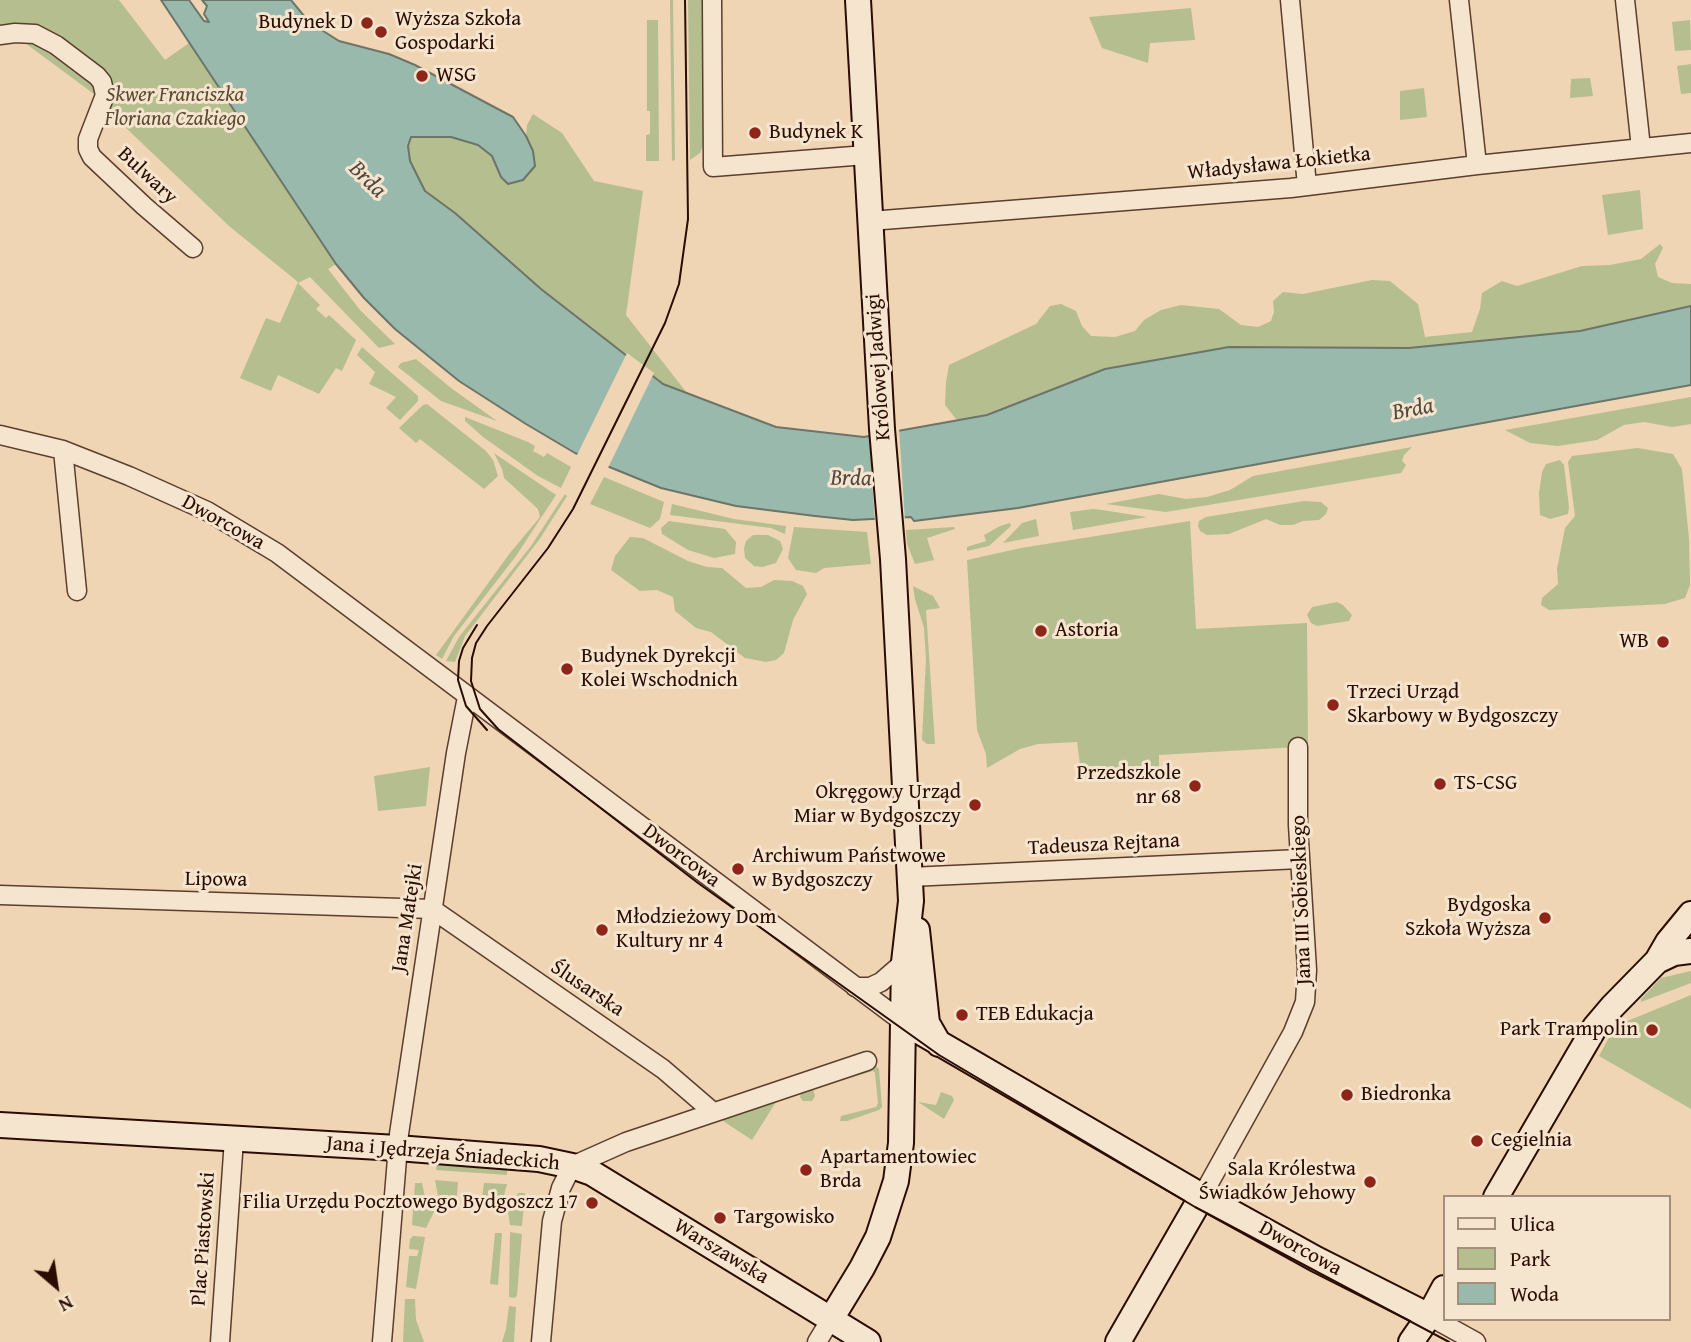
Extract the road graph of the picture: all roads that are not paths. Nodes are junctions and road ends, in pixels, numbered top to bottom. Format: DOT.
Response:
graph roads {
  1 [pos="712,0"];
  2 [pos="858,0"];
  3 [pos="1290,0"];
  4 [pos="1458,0"];
  5 [pos="1625,0"];
  6 [pos="0,35"];
  7 [pos="1691,143"];
  8 [pos="1641,148"];
  9 [pos="866,155"];
  10 [pos="1477,165"];
  11 [pos="1307,186"];
  12 [pos="870,221"];
  13 [pos="192,248"];
  14 [pos="0,435"];
  15 [pos="63,450"];
  16 [pos="77,591"];
  17 [pos="467,697"];
  18 [pos="1298,747"];
  19 [pos="1300,859"];
  20 [pos="910,889"];
  21 [pos="0,895"];
  22 [pos="432,909"];
  23 [pos="1691,915"];
  24 [pos="1691,951"];
  25 [pos="1657,961"];
  26 [pos="904,962"];
  27 [pos="855,987"];
  28 [pos="903,1022"];
  29 [pos="939,1044"];
  30 [pos="867,1060"];
  31 [pos="713,1112"];
  32 [pos="0,1125"];
  33 [pos="234,1139"];
  34 [pos="397,1148"];
  35 [pos="572,1166"];
  36 [pos="1497,1195"];
  37 [pos="1202,1196"];
  38 [pos="1442,1293"];
  39 [pos="1429,1316"];
  40 [pos="831,1319"];
  41 [pos="220,1342"];
  42 [pos="382,1342"];
  43 [pos="541,1342"];
  44 [pos="817,1342"];
  45 [pos="868,1342"];
  46 [pos="1118,1342"];
  47 [pos="1411,1342"];
  48 [pos="1476,1342"];
  1 -- 9 [label="street"];
  2 -- 9 [label="street, Królowej Jadwigi"];
  3 -- 11 [label="street"];
  4 -- 10 [label="street"];
  5 -- 8 [label="street"];
  6 -- 13 [label="street, Bulwary"];
  7 -- 8 [label="street, Władysława Łokietka"];
  8 -- 10 [label="street, Władysława Łokietka"];
  9 -- 12 [label="street, Królowej Jadwigi"];
  10 -- 11 [label="street, Władysława Łokietka"];
  11 -- 12 [label="street, Władysława Łokietka"];
  12 -- 20 [label="street, Królowej Jadwigi"];
  14 -- 15 [label="street, Dworcowa"];
  15 -- 16 [label="street"];
  15 -- 17 [label="street, Dworcowa"];
  17 -- 22 [label="street, Jana Matejki"];
  17 -- 27 [label="street, Dworcowa"];
  18 -- 19 [label="street, Jana III Sobieskiego"];
  19 -- 20 [label="street, Tadeusza Rejtana"];
  19 -- 37 [label="street, Jana III Sobieskiego"];
  20 -- 26 [label="street, Królowej Jadwigi"];
  20 -- 29 [label="street, Królowej Jadwigi"];
  21 -- 22 [label="street, Lipowa"];
  22 -- 31 [label="street, Ślusarska"];
  22 -- 34 [label="street, Jana Matejki"];
  23 -- 25 [label="street"];
  24 -- 25 [label="street"];
  25 -- 36 [label="street"];
  26 -- 27 [label="street"];
  26 -- 28 [label="street, Królowej Jadwigi"];
  27 -- 28 [label="street, Dworcowa"];
  28 -- 29 [label="street, Dworcowa"];
  28 -- 40 [label="street, Królowej Jadwigi"];
  29 -- 37 [label="street, Dworcowa"];
  30 -- 31 [label="street, Jana i Jędrzeja Śniadeckich"];
  31 -- 35 [label="street, Jana i Jędrzeja Śniadeckich"];
  32 -- 33 [label="street, Jana i Jędrzeja Śniadeckich"];
  33 -- 34 [label="street, Jana i Jędrzeja Śniadeckich"];
  33 -- 41 [label="street, Plac Piastowski"];
  34 -- 35 [label="street, Jana i Jędrzeja Śniadeckich"];
  34 -- 42 [label="street, Jana Matejki"];
  35 -- 40 [label="street, Warszawska"];
  35 -- 43 [label="street"];
  37 -- 39 [label="street, Dworcowa"];
  37 -- 46 [label="street, Jana III Sobieskiego"];
  38 -- 39 [label="street"];
  39 -- 47 [label="street"];
  39 -- 48 [label="street, Dworcowa"];
  40 -- 44 [label="street"];
  40 -- 45 [label="street, Warszawska"];
}
